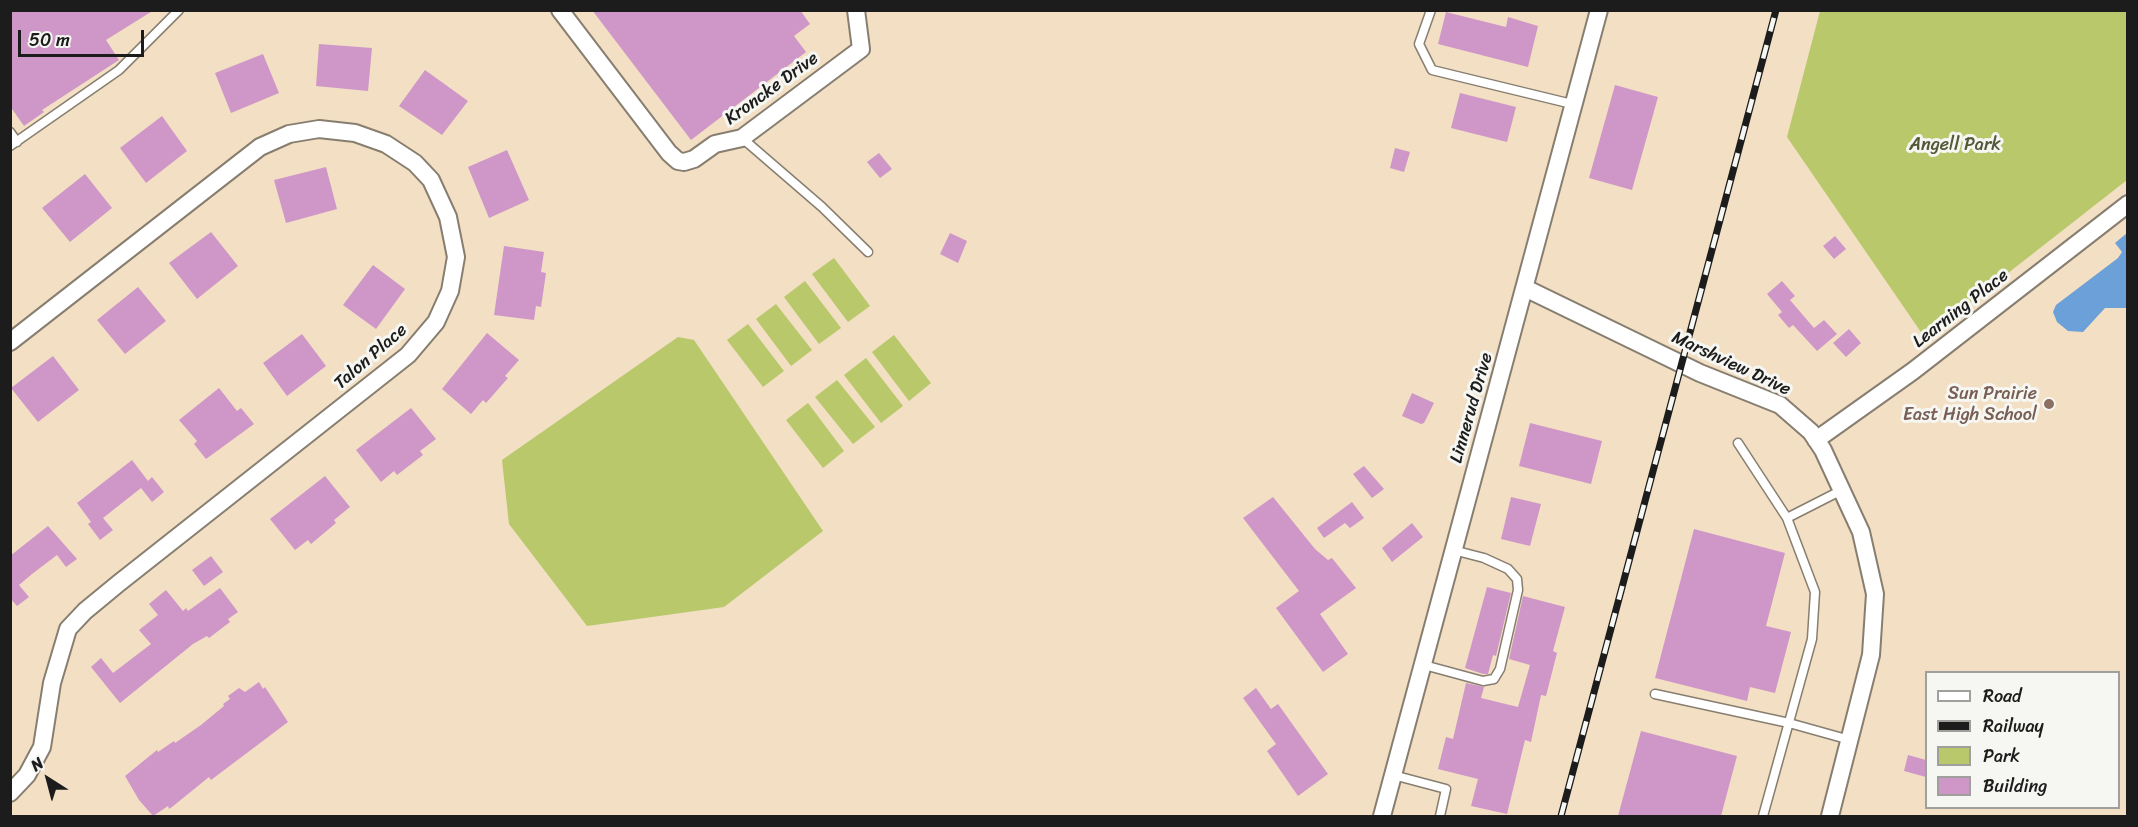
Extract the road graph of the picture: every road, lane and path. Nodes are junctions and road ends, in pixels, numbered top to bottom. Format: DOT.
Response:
graph roads {
  1 [pos="179,10"];
  2 [pos="560,10"];
  3 [pos="856,10"];
  4 [pos="1431,10"];
  5 [pos="1595,11"];
  6 [pos="1572,104"];
  7 [pos="10,132"];
  8 [pos="742,138"];
  9 [pos="14,144"];
  10 [pos="2127,204"];
  11 [pos="868,252"];
  12 [pos="1525,288"];
  13 [pos="10,342"];
  14 [pos="1816,440"];
  15 [pos="1738,443"];
  16 [pos="1842,489"];
  17 [pos="1787,518"];
  18 [pos="1452,549"];
  19 [pos="1424,665"];
  20 [pos="1655,694"];
  21 [pos="1789,723"];
  22 [pos="1850,740"];
  23 [pos="1393,775"];
  24 [pos="10,793"];
  25 [pos="1382,816"];
  26 [pos="1440,816"];
  27 [pos="1763,816"];
  28 [pos="1830,816"];
  1 -- 9 [label="lane"];
  2 -- 8 [label="street, Kroncke Drive"];
  3 -- 8 [label="street, Kroncke Drive"];
  4 -- 6 [label="lane"];
  5 -- 6 [label="street, Linnerud Drive"];
  6 -- 12 [label="street, Linnerud Drive"];
  7 -- 9 [label="lane"];
  8 -- 11 [label="lane"];
  10 -- 14 [label="street, Learning Place"];
  12 -- 14 [label="street, Marshview Drive"];
  12 -- 18 [label="street, Linnerud Drive"];
  13 -- 24 [label="street, Talon Place"];
  14 -- 16 [label="street, Marshview Drive"];
  15 -- 17 [label="lane"];
  16 -- 17 [label="lane"];
  16 -- 22 [label="street, Marshview Drive"];
  17 -- 21 [label="lane"];
  18 -- 19 [label="street, Linnerud Drive"];
  18 -- 19 [label="lane"];
  19 -- 23 [label="street, Linnerud Drive"];
  20 -- 21 [label="lane"];
  21 -- 22 [label="lane"];
  21 -- 27 [label="lane"];
  22 -- 28 [label="street, Marshview Drive"];
  23 -- 25 [label="street, Linnerud Drive"];
  23 -- 26 [label="lane"];
}
